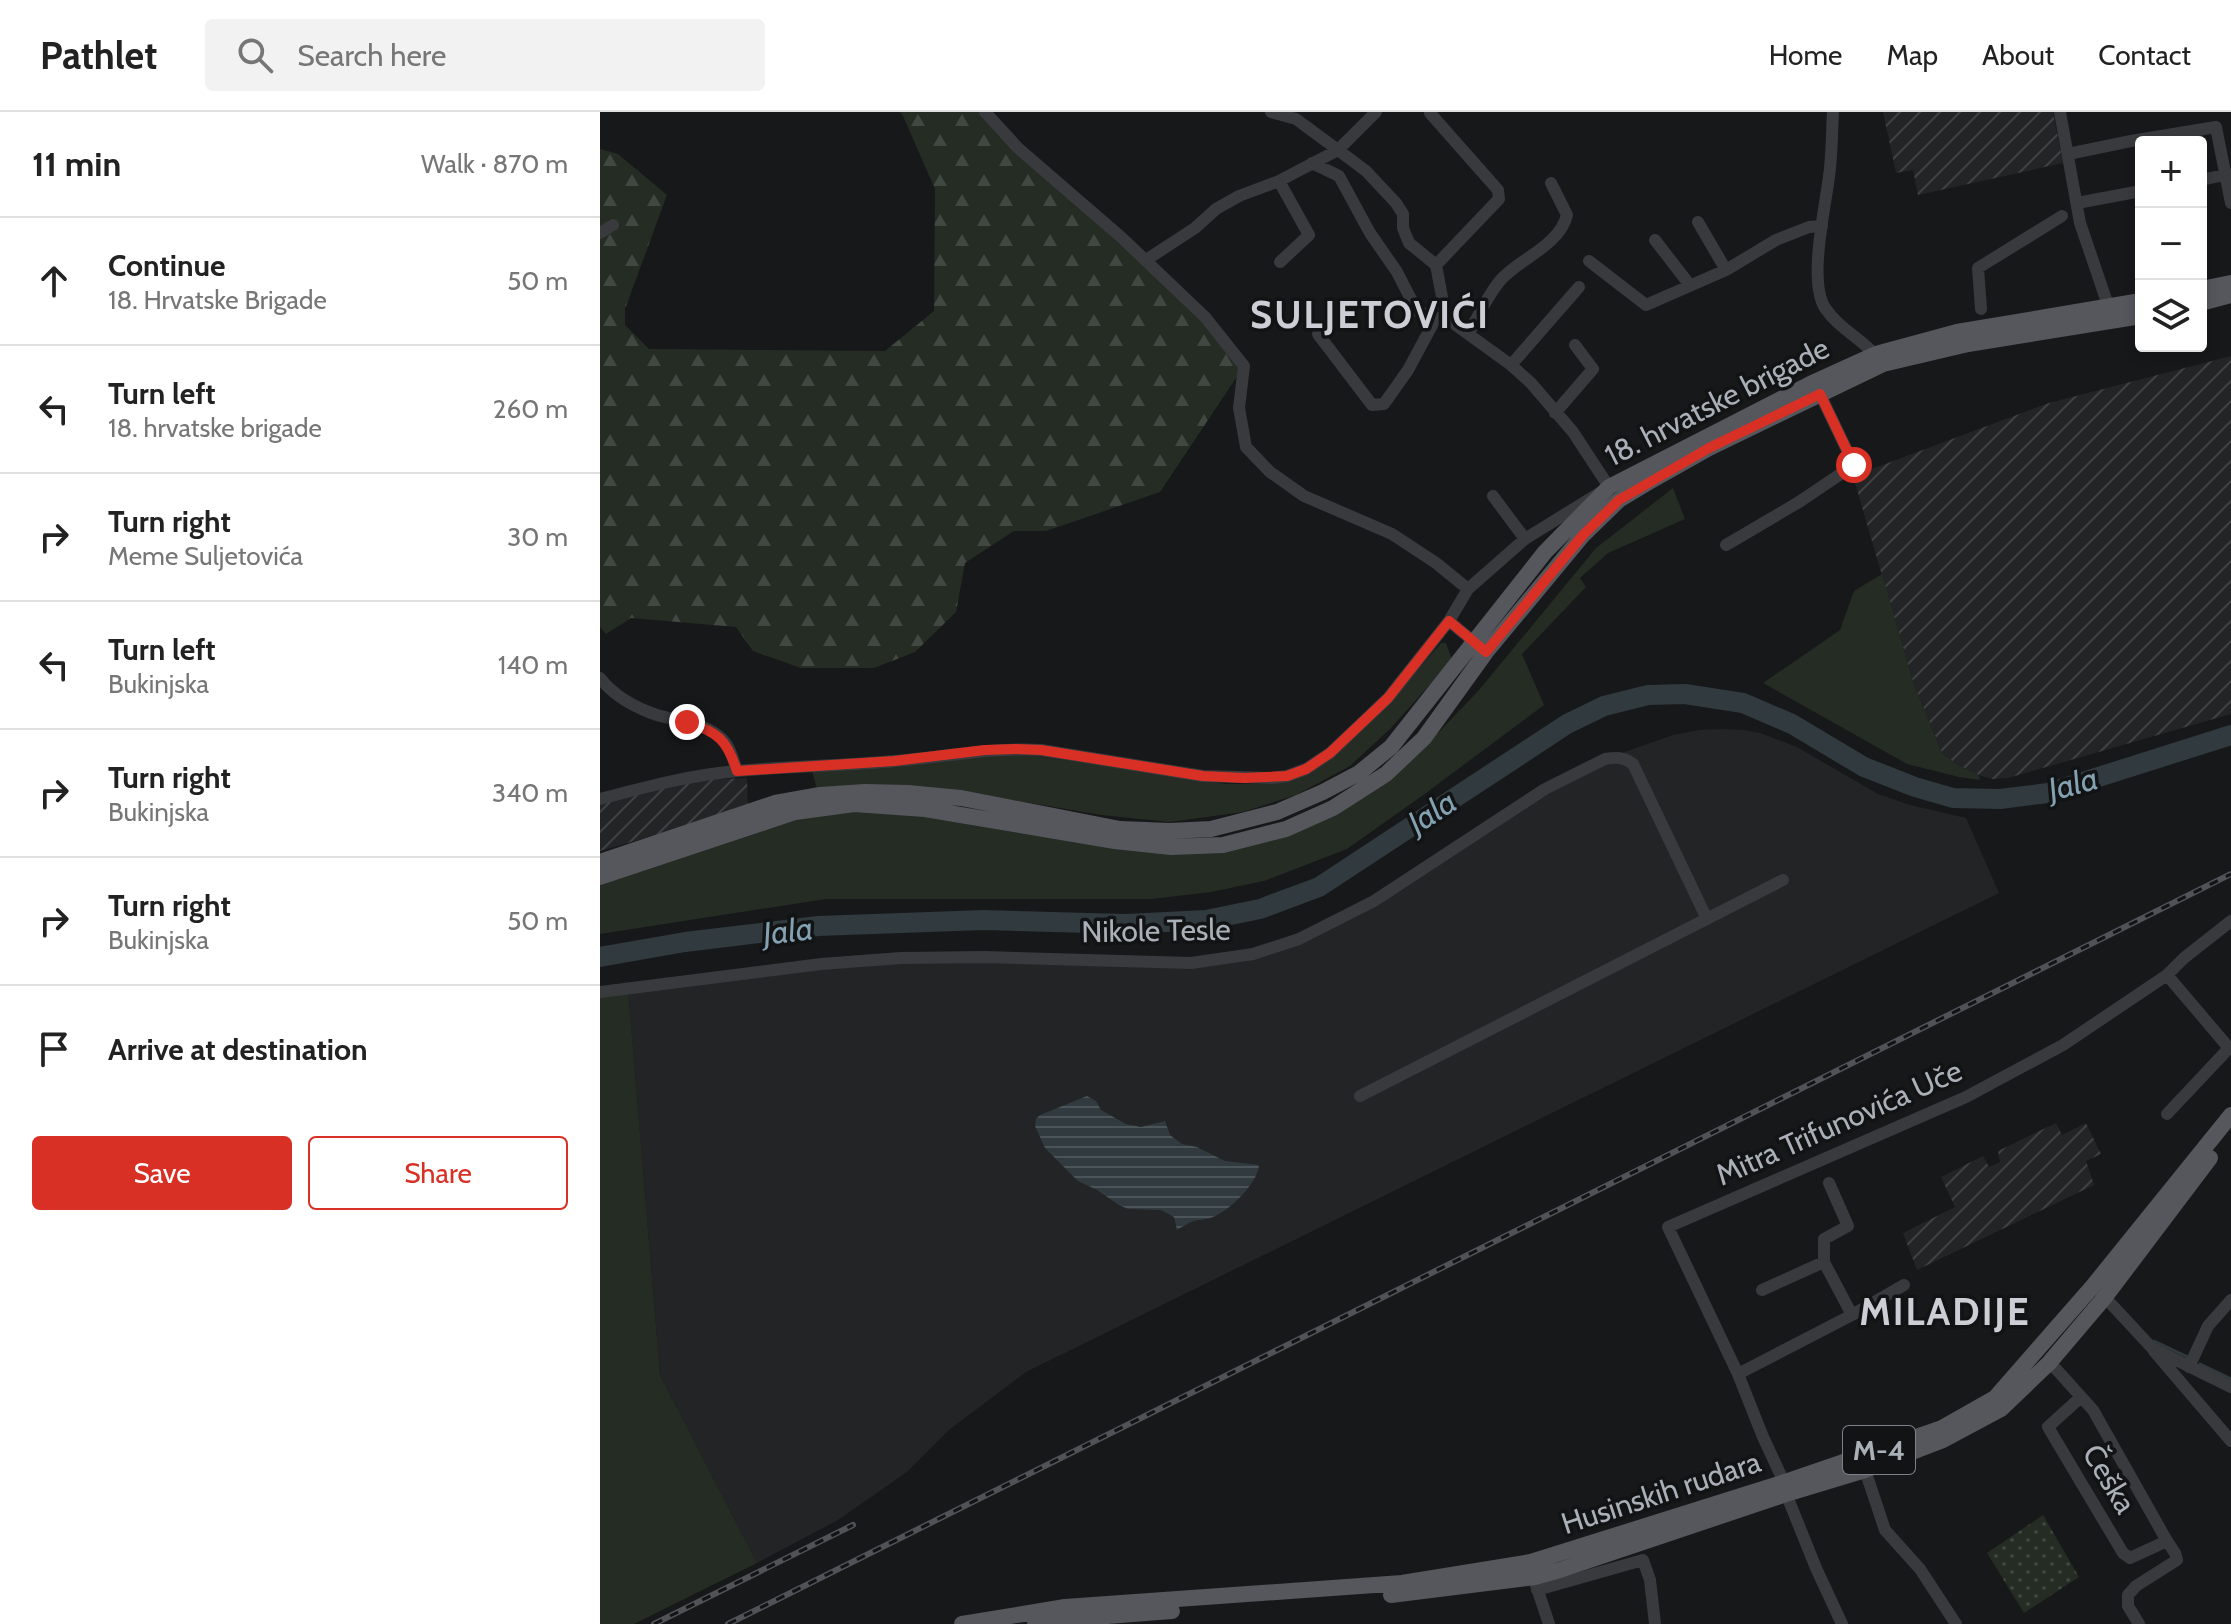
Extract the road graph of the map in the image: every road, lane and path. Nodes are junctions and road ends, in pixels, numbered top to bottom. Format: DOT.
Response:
graph roads {
  1 [pos="985,112"];
  2 [pos="1271,112"];
  3 [pos="1376,112"];
  4 [pos="1833,112"];
  5 [pos="2060,112"];
  6 [pos="1430,113"];
  7 [pos="1338,150"];
  8 [pos="2068,154"];
  9 [pos="1312,163"];
  10 [pos="2228,174"];
  11 [pos="2207,179"];
  12 [pos="1279,181"];
  13 [pos="1551,183"];
  14 [pos="2135,192"];
  15 [pos="2077,203"];
  16 [pos="2231,203"];
  17 [pos="2062,216"];
  18 [pos="1698,222"];
  19 [pos="613,225"];
  20 [pos="1822,226"];
  21 [pos="600,233"];
  22 [pos="1655,240"];
  23 [pos="1146,260"];
  24 [pos="1589,261"];
  25 [pos="1280,262"];
  26 [pos="1436,265"];
  27 [pos="1726,270"];
  28 [pos="2231,283"];
  29 [pos="1689,284"];
  30 [pos="1579,287"];
  31 [pos="2207,288"];
  32 [pos="2231,295"];
  33 [pos="2207,301"];
  34 [pos="2135,302"];
  35 [pos="2109,308"];
  36 [pos="1981,309"];
  37 [pos="2135,317"];
  38 [pos="1441,318"];
  39 [pos="1469,333"];
  40 [pos="1318,334"];
  41 [pos="1575,345"];
  42 [pos="1880,359"];
  43 [pos="1511,365"];
  44 [pos="1820,394"];
  45 [pos="1555,413"];
  46 [pos="1609,487"];
  47 [pos="1493,496"];
  48 [pos="1525,539"];
  49 [pos="1726,545"];
  50 [pos="1468,589"];
  51 [pos="1449,621"];
  52 [pos="1480,647"];
  53 [pos="600,678"];
  54 [pos="737,771"];
  55 [pos="600,799"];
  56 [pos="600,862"];
  57 [pos="600,877"];
  58 [pos="1783,880"];
  59 [pos="1707,919"];
  60 [pos="2231,921"];
  61 [pos="2167,975"];
  62 [pos="600,992"];
  63 [pos="1360,1096"];
  64 [pos="2167,1114"];
  65 [pos="2231,1115"];
  66 [pos="2231,1130"];
  67 [pos="1829,1183"];
  68 [pos="1824,1262"];
  69 [pos="1904,1285"];
  70 [pos="1762,1290"];
  71 [pos="2099,1292"];
  72 [pos="2231,1300"];
  73 [pos="1852,1315"];
  74 [pos="2152,1348"];
  75 [pos="2049,1363"];
  76 [pos="2189,1367"];
  77 [pos="1738,1374"];
  78 [pos="2231,1387"];
  79 [pos="2081,1397"];
  80 [pos="2231,1441"];
  81 [pos="1865,1470"];
  82 [pos="1787,1488"];
  83 [pos="2167,1541"];
  84 [pos="1534,1576"];
  85 [pos="962,1624"];
  86 [pos="1035,1624"];
  87 [pos="1549,1624"];
  88 [pos="1655,1624"];
  89 [pos="1842,1624"];
  90 [pos="1956,1624"];
  91 [pos="2139,1624"];
  1 -- 23 [label="street"];
  2 -- 7 [label="street"];
  3 -- 7 [label="street"];
  4 -- 20 [label="street"];
  5 -- 8 [label="street"];
  6 -- 26 [label="street"];
  7 -- 9 [label="street"];
  7 -- 26 [label="street"];
  8 -- 10 [label="street"];
  8 -- 15 [label="street"];
  9 -- 12 [label="street"];
  9 -- 38 [label="street"];
  10 -- 11 [label="street"];
  10 -- 16 [label="street"];
  12 -- 23 [label="street"];
  12 -- 25 [label="street"];
  13 -- 39 [label="street"];
  14 -- 15 [label="street"];
  15 -- 35 [label="street"];
  17 -- 36 [label="street"];
  18 -- 27 [label="street"];
  19 -- 21 [label="street"];
  20 -- 27 [label="street"];
  20 -- 42 [label="street"];
  22 -- 29 [label="street"];
  23 -- 50 [label="street"];
  24 -- 29 [label="street"];
  26 -- 38 [label="street"];
  27 -- 29 [label="street"];
  28 -- 31 [label="main road"];
  30 -- 43 [label="street"];
  32 -- 33 [label="main road"];
  34 -- 35 [label="main road, 18. hrvatske brigade"];
  35 -- 42 [label="main road, 18. hrvatske brigade"];
  37 -- 42 [label="main road, 18. hrvatske brigade"];
  38 -- 39 [label="street"];
  38 -- 40 [label="street"];
  39 -- 43 [label="street"];
  41 -- 45 [label="street"];
  42 -- 44 [label="main road, 18. hrvatske brigade"];
  42 -- 46 [label="main road, 18. hrvatske brigade"];
  43 -- 45 [label="street"];
  44 -- 49 [label="street, 18. hrvatske brigade"];
  44 -- 52 [label="main road, 18. hrvatske brigade"];
  45 -- 46 [label="street"];
  46 -- 48 [label="street"];
  46 -- 52 [label="main road, 18. hrvatske brigade"];
  47 -- 48 [label="street"];
  48 -- 50 [label="street"];
  50 -- 51 [label="street"];
  51 -- 52 [label="street"];
  51 -- 54 [label="street"];
  52 -- 56 [label="main road, 18. hrvatske brigade"];
  52 -- 57 [label="main road, 18. hrvatske brigade"];
  53 -- 54 [label="street"];
  54 -- 55 [label="street"];
  58 -- 59 [label="street"];
  59 -- 62 [label="street, Nikole Tesle"];
  59 -- 63 [label="street"];
  60 -- 61 [label="street, Mitra Trifunovića Uče"];
  61 -- 64 [label="street"];
  61 -- 77 [label="street, Mitra Trifunovića Uče"];
  65 -- 71 [label="main road, Husinskih rudara / M-4"];
  66 -- 71 [label="main road, Husinskih rudara / M-4"];
  67 -- 68 [label="street, Mitra Trifunovića Uče"];
  68 -- 70 [label="street"];
  68 -- 73 [label="street"];
  69 -- 73 [label="street"];
  71 -- 74 [label="street"];
  71 -- 75 [label="main road, Husinskih rudara / M-4"];
  71 -- 82 [label="main road, Husinskih rudara / M-4"];
  72 -- 76 [label="street"];
  73 -- 77 [label="street"];
  74 -- 76 [label="street"];
  74 -- 80 [label="street"];
  75 -- 79 [label="street, Češka"];
  75 -- 81 [label="main road, Husinskih rudara / M-4"];
  76 -- 78 [label="street"];
  77 -- 82 [label="street, Mitra Trifunovića Uče"];
  79 -- 83 [label="street, Češka"];
  79 -- 83 [label="street, Češka"];
  81 -- 82 [label="main road, Husinskih rudara / M-4"];
  81 -- 90 [label="street"];
  82 -- 84 [label="main road, Husinskih rudara / M-4"];
  82 -- 89 [label="street, Mitra Trifunovića Uče"];
  83 -- 91 [label="street"];
  84 -- 85 [label="main road, Husinskih rudara / M-4"];
  84 -- 86 [label="main road, Husinskih rudara / M-4"];
  84 -- 87 [label="street"];
  84 -- 88 [label="street, Husinskih rudara"];
}
